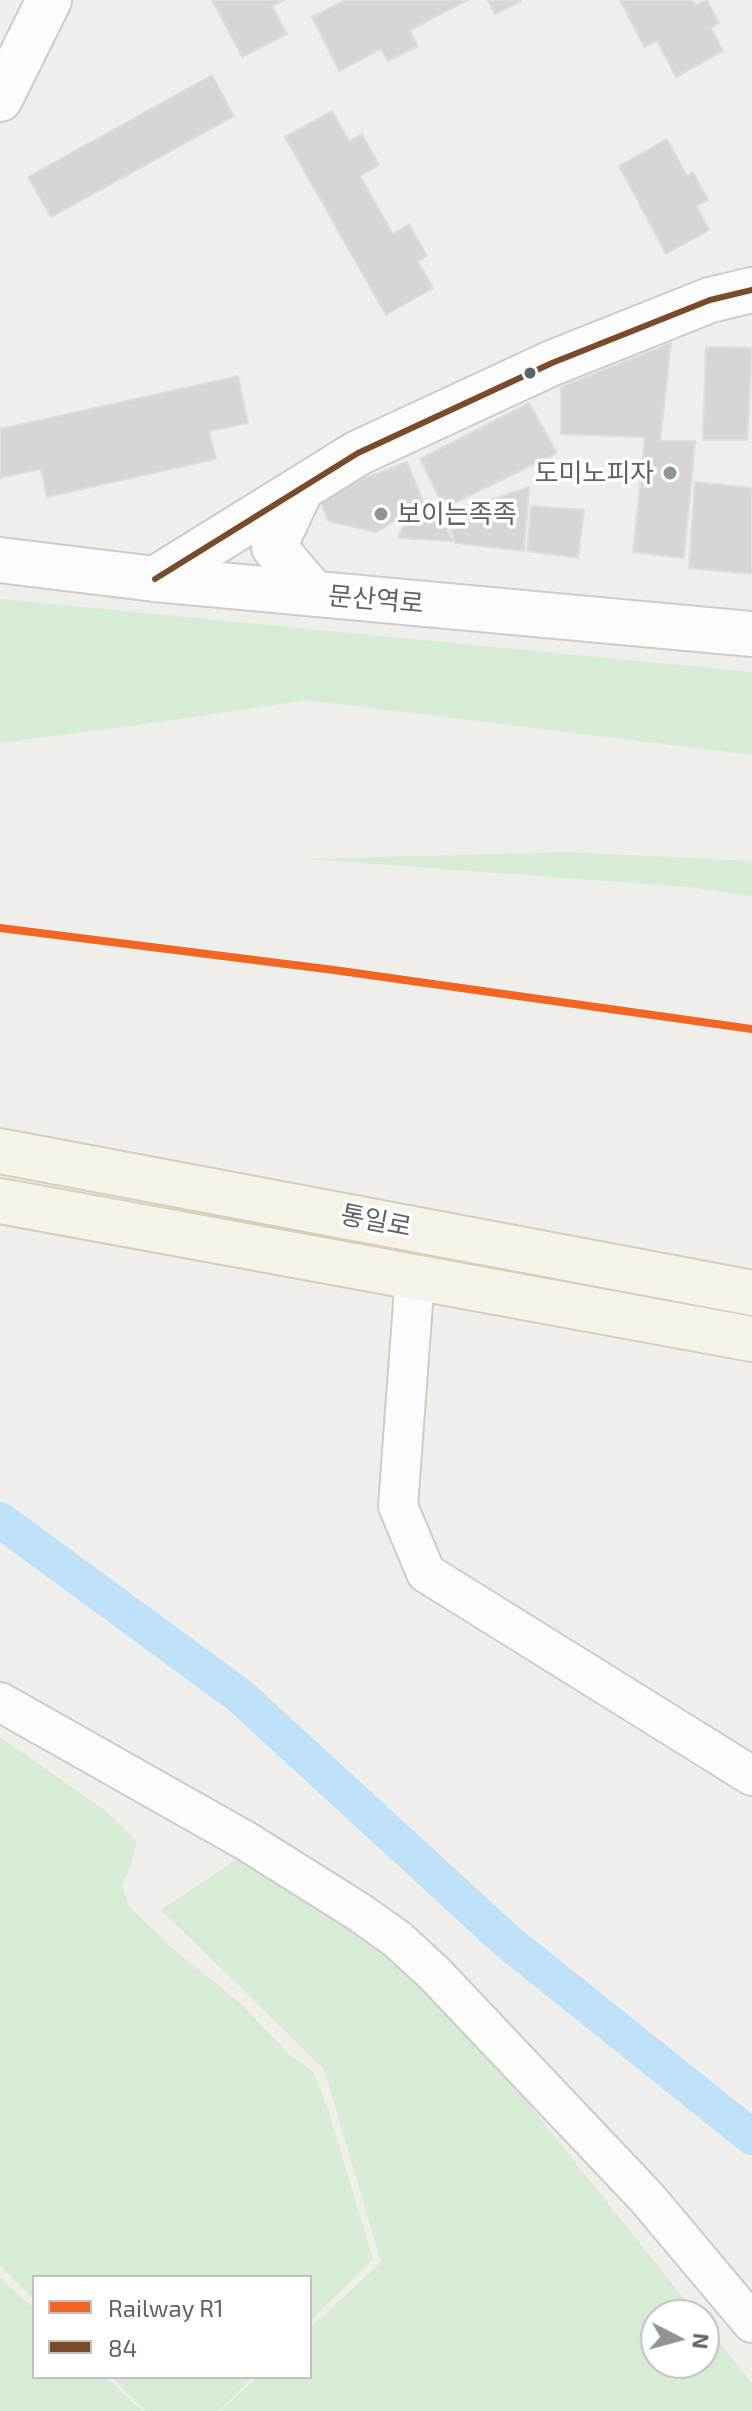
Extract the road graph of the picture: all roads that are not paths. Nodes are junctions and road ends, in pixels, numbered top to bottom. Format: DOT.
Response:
graph roads {
  1 [pos="49,0"];
  2 [pos="0,99"];
  3 [pos="752,290"];
  4 [pos="301,489"];
  5 [pos="0,560"];
  6 [pos="155,579"];
  7 [pos="314,594"];
  8 [pos="752,634"];
  9 [pos="0,1151"];
  10 [pos="0,1201"];
  11 [pos="415,1276"];
  12 [pos="752,1293"];
  13 [pos="752,1339"];
  14 [pos="0,1702"];
  15 [pos="752,1776"];
  16 [pos="752,2323"];
  1 -- 2 [label="street"];
  3 -- 4 [label="street"];
  4 -- 6 [label="street"];
  4 -- 7 [label="street"];
  5 -- 6 [label="street, 문산역로"];
  6 -- 7 [label="street, 문산역로"];
  7 -- 8 [label="street, 문산역로"];
  9 -- 12 [label="main road, 통일로"];
  10 -- 11 [label="main road, 통일로"];
  11 -- 13 [label="main road, 통일로"];
  11 -- 15 [label="street"];
  14 -- 16 [label="street"];
}
